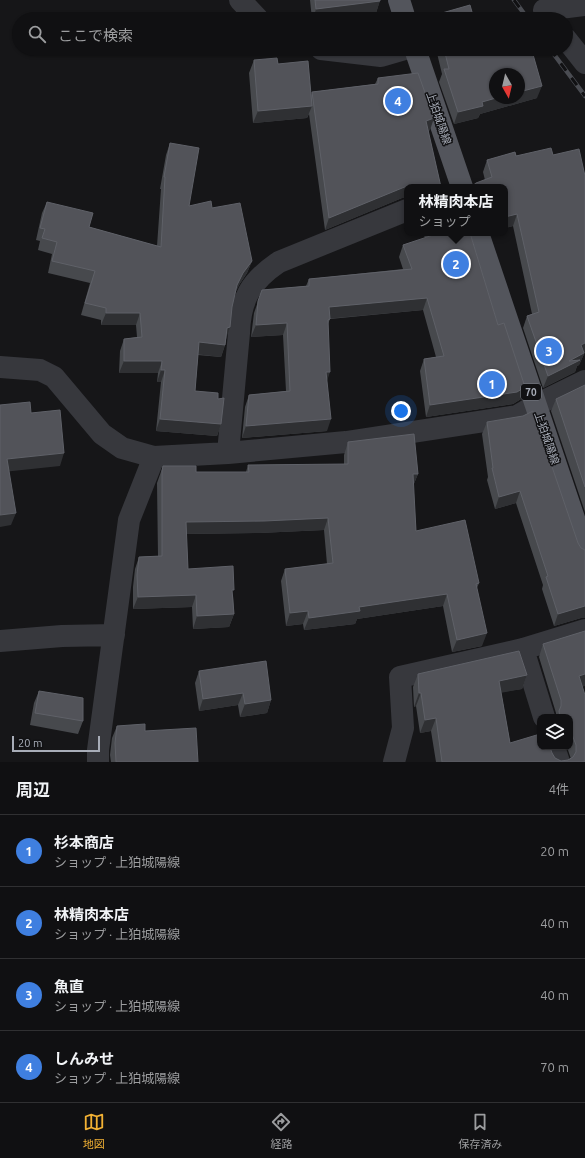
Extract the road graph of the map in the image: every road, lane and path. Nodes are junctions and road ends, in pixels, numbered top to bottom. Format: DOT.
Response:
graph roads {
  1 [pos="240,0"];
  2 [pos="399,0"];
  3 [pos="585,5"];
  4 [pos="544,10"];
  5 [pos="251,12"];
  6 [pos="403,12"];
  7 [pos="573,48"];
  8 [pos="417,56"];
  9 [pos="585,63"];
  10 [pos="461,184"];
  11 [pos="404,211"];
  12 [pos="479,236"];
  13 [pos="0,367"];
  14 [pos="585,381"];
  15 [pos="536,405"];
  16 [pos="228,453"];
  17 [pos="154,456"];
  18 [pos="585,551"];
  19 [pos="585,630"];
  20 [pos="114,635"];
  21 [pos="0,641"];
  22 [pos="523,649"];
  23 [pos="543,714"];
  24 [pos="555,750"];
  25 [pos="98,762"];
  26 [pos="394,762"];
  27 [pos="559,762"];
  1 -- 5 [label="street"];
  2 -- 6 [label="main road"];
  3 -- 4 [label="street"];
  7 -- 9 [label="street"];
  8 -- 10 [label="main road, 上狛城陽線"];
  11 -- 16 [label="street"];
  12 -- 15 [label="main road, 上狛城陽線 / 70"];
  13 -- 17 [label="street"];
  14 -- 15 [label="street"];
  15 -- 16 [label="street"];
  15 -- 18 [label="main road, 上狛城陽線 / 70"];
  16 -- 17 [label="street"];
  17 -- 20 [label="street"];
  19 -- 22 [label="street"];
  20 -- 21 [label="street"];
  20 -- 25 [label="street"];
  22 -- 23 [label="street"];
  22 -- 26 [label="street"];
  24 -- 27 [label="street"];
}
